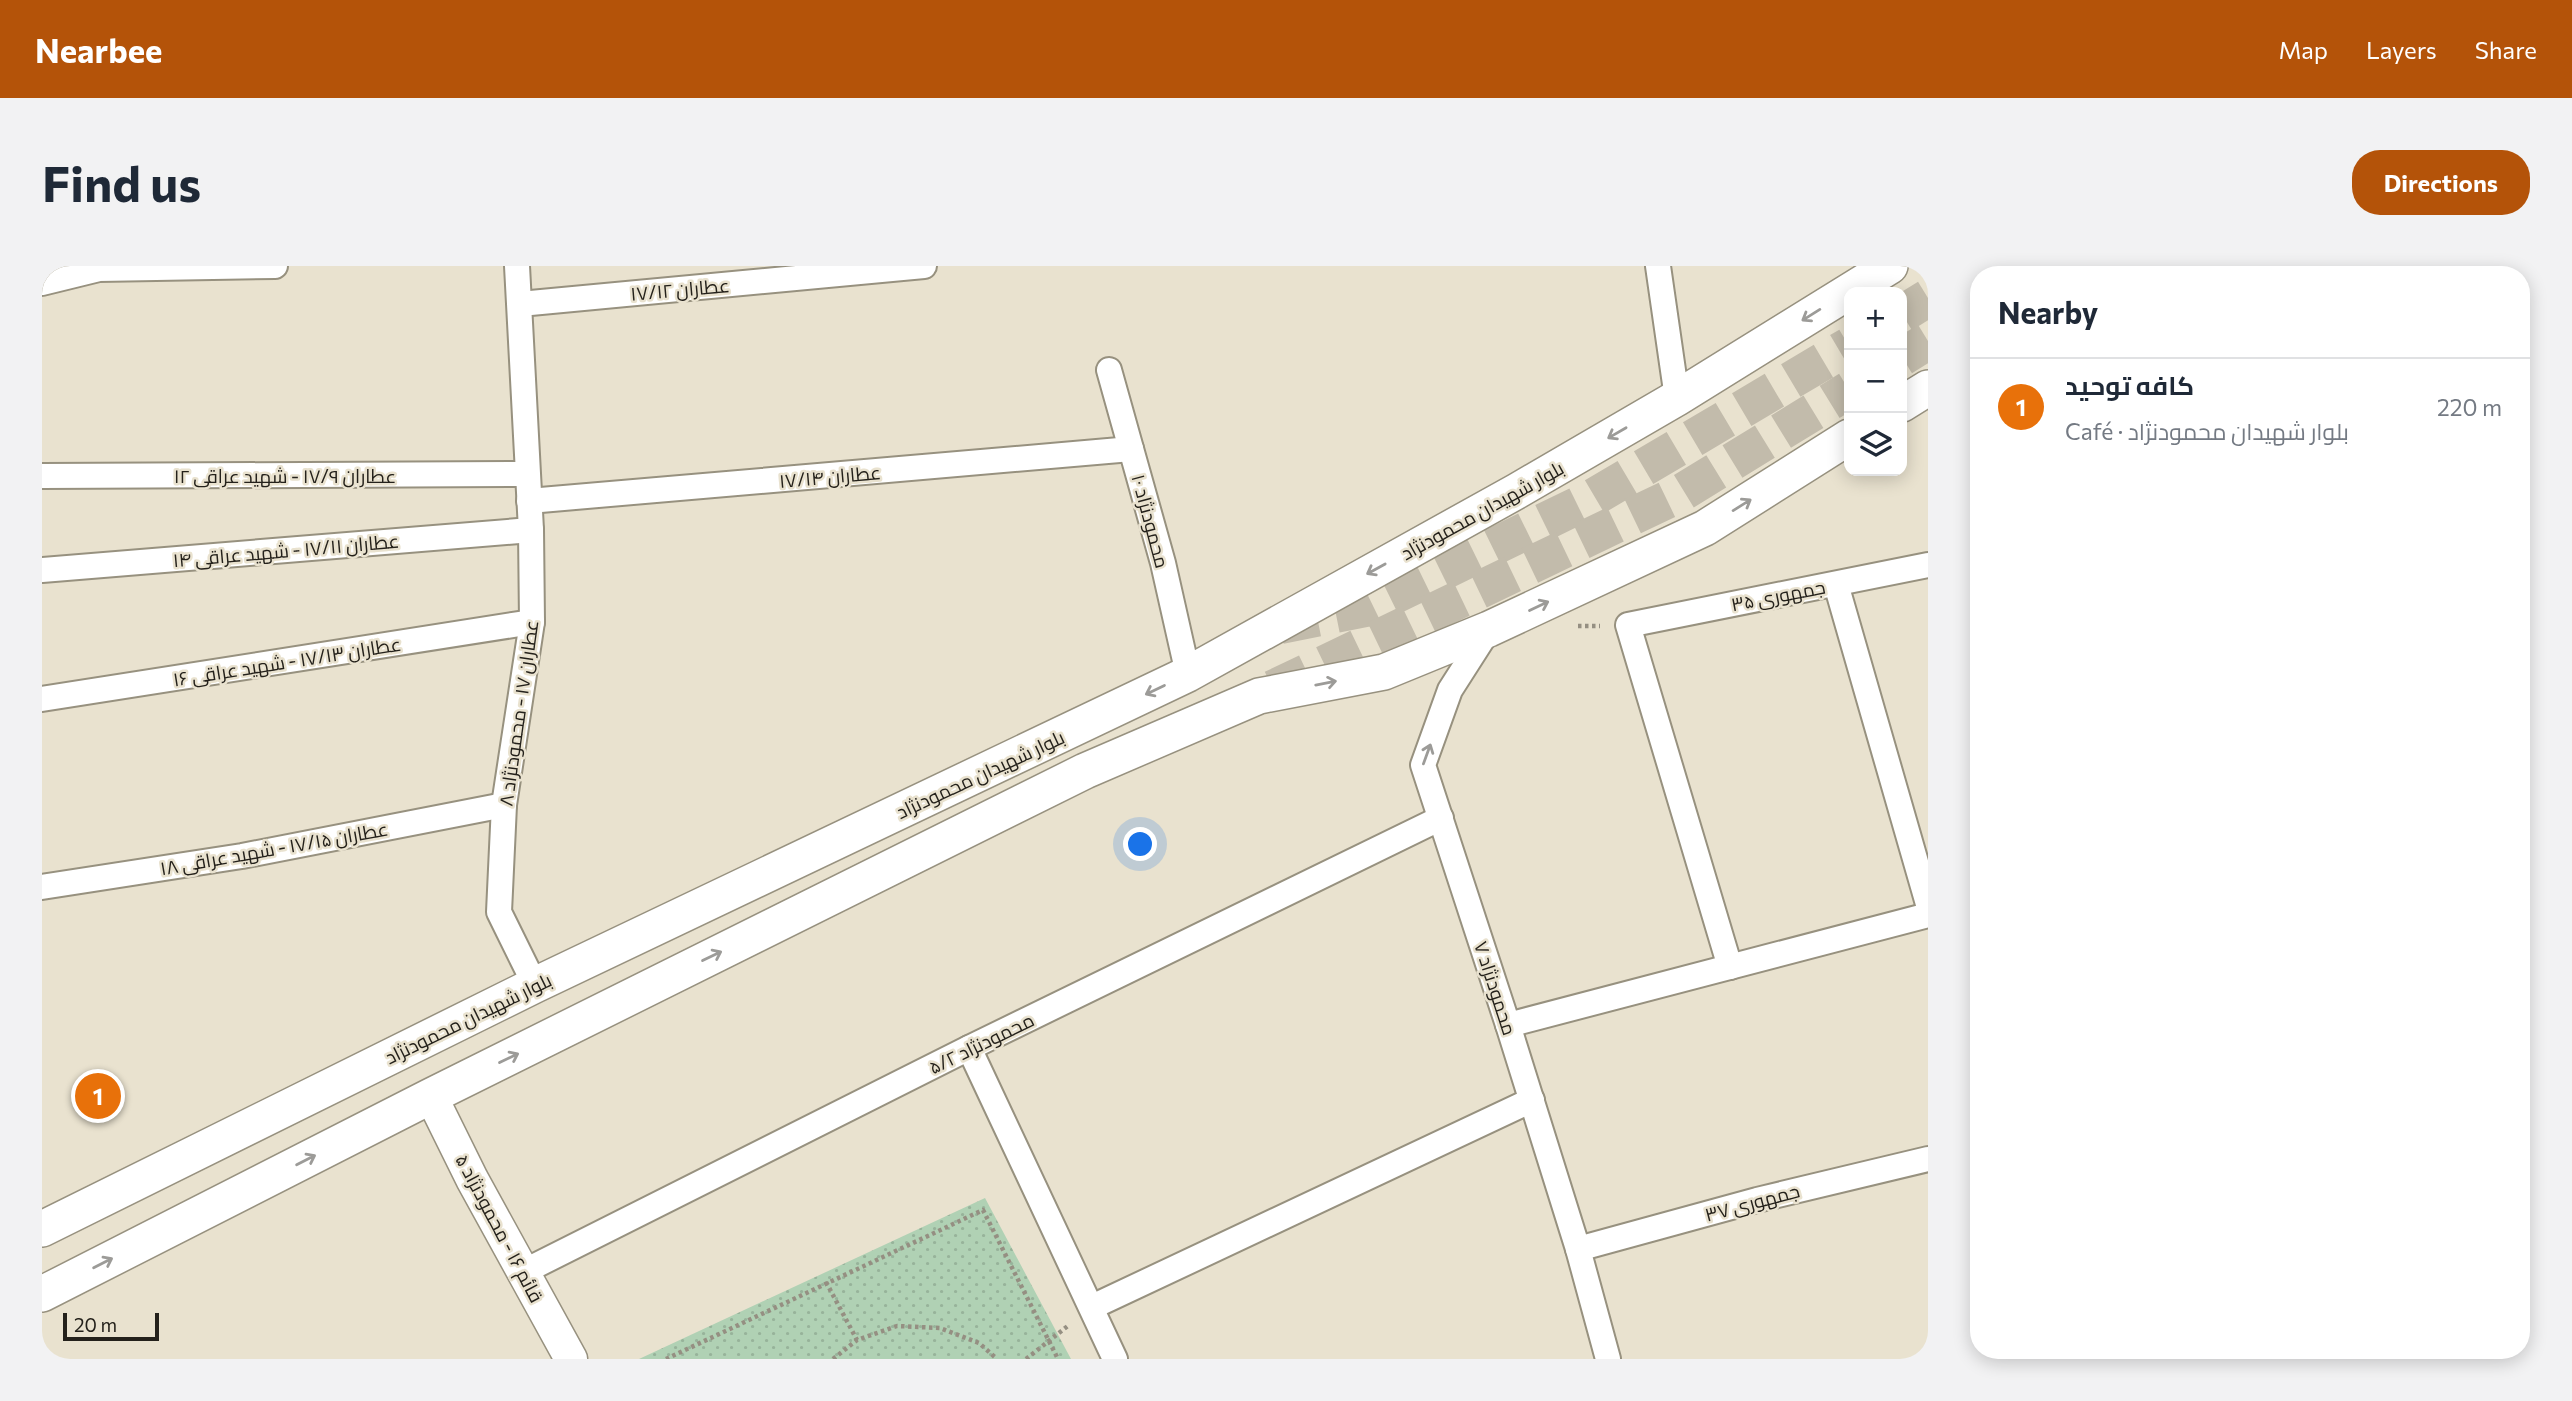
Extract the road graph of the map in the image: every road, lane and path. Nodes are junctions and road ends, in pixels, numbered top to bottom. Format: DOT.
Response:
graph roads {
  1 [pos="275,266"];
  2 [pos="517,266"];
  3 [pos="924,266"];
  4 [pos="1658,266"];
  5 [pos="1890,266"];
  6 [pos="42,283"];
  7 [pos="520,304"];
  8 [pos="1109,370"];
  9 [pos="1928,388"];
  10 [pos="1677,398"];
  11 [pos="1907,401"];
  12 [pos="1844,440"];
  13 [pos="1131,449"];
  14 [pos="527,474"];
  15 [pos="42,476"];
  16 [pos="529,501"];
  17 [pos="531,530"];
  18 [pos="1928,565"];
  19 [pos="42,570"];
  20 [pos="1836,584"];
  21 [pos="532,622"];
  22 [pos="1489,629"];
  23 [pos="1188,674"];
  24 [pos="42,699"];
  25 [pos="504,805"];
  26 [pos="1441,818"];
  27 [pos="42,887"];
  28 [pos="1928,904"];
  29 [pos="1928,915"];
  30 [pos="1730,967"];
  31 [pos="535,985"];
  32 [pos="1508,1025"];
  33 [pos="969,1048"];
  34 [pos="432,1096"];
  35 [pos="1532,1100"];
  36 [pos="1928,1159"];
  37 [pos="42,1229"];
  38 [pos="1578,1249"];
  39 [pos="523,1272"];
  40 [pos="826,1282"];
  41 [pos="42,1294"];
  42 [pos="1092,1307"];
  43 [pos="857,1340"];
  44 [pos="1049,1341"];
  45 [pos="571,1359"];
  46 [pos="666,1359"];
  47 [pos="834,1359"];
  48 [pos="997,1359"];
  49 [pos="1026,1359"];
  50 [pos="1058,1359"];
  51 [pos="1115,1359"];
  52 [pos="1608,1359"];
  1 -- 6 [label="street"];
  2 -- 7 [label="street, عطاران ۱۷ - محمودنژاد ۸"];
  3 -- 7 [label="street, عطاران ۱۷/۱۲"];
  4 -- 10 [label="street"];
  5 -- 10 [label="main road, بلوار شهیدان محمودنژاد, one-way"];
  7 -- 14 [label="street, عطاران ۱۷ - محمودنژاد ۸"];
  8 -- 13 [label="street, محمودنژاد ۱۰"];
  9 -- 11 [label="main road"];
  10 -- 23 [label="main road, بلوار شهیدان محمودنژاد, one-way"];
  22 -- 12 [label="main road, one-way"];
  13 -- 16 [label="street, عطاران ۱۷/۱۴"];
  13 -- 23 [label="street, محمودنژاد ۱۰"];
  14 -- 15 [label="street, عطاران ۱۷/۹ - شهید عراقی ۱۲"];
  14 -- 16 [label="street, عطاران ۱۷ - محمودنژاد ۸"];
  16 -- 17 [label="street, عطاران ۱۷ - محمودنژاد ۸"];
  17 -- 19 [label="street, عطاران ۱۷/۱۱ - شهید عراقی ۱۴"];
  17 -- 21 [label="street, عطاران ۱۷ - محمودنژاد ۸"];
  18 -- 20 [label="street, جمهوری ۳۵"];
  20 -- 28 [label="street"];
  20 -- 30 [label="street, جمهوری ۳۵"];
  21 -- 24 [label="street, عطاران ۱۷/۱۳ - شهید عراقی ۱۶"];
  21 -- 25 [label="street, عطاران ۱۷ - محمودنژاد ۸"];
  26 -- 22 [label="street, محمودنژاد ۷, one-way"];
  34 -- 22 [label="main road, one-way"];
  23 -- 31 [label="main road, بلوار شهیدان محمودنژاد, one-way"];
  25 -- 27 [label="street, عطاران ۱۷/۱۵ - شهید عراقی ۱۸"];
  25 -- 31 [label="street, عطاران ۱۷ - محمودنژاد ۸"];
  26 -- 32 [label="street, محمودنژاد ۷"];
  26 -- 33 [label="street, محمودنژاد ۵/۲"];
  29 -- 30 [label="street"];
  30 -- 32 [label="street"];
  31 -- 37 [label="main road, بلوار شهیدان محمودنژاد"];
  32 -- 35 [label="street, محمودنژاد ۷"];
  33 -- 39 [label="street, محمودنژاد ۵/۲"];
  33 -- 42 [label="street"];
  34 -- 39 [label="street, قائم ۱۶ - محمودنژاد ۵"];
  41 -- 34 [label="main road, one-way"];
  35 -- 38 [label="street, محمودنژاد ۷"];
  35 -- 42 [label="street"];
  36 -- 38 [label="street, جمهوری ۳۷"];
  38 -- 52 [label="street, محمودنژاد ۷"];
  39 -- 45 [label="street, قائم ۱۶ - محمودنژاد ۵"];
  40 -- 43 [label="path"];
  40 -- 44 [label="path"];
  40 -- 46 [label="path"];
  42 -- 44 [label="path"];
  42 -- 51 [label="street"];
  43 -- 47 [label="path"];
  43 -- 48 [label="path"];
  44 -- 49 [label="path"];
  44 -- 50 [label="path"];
}
